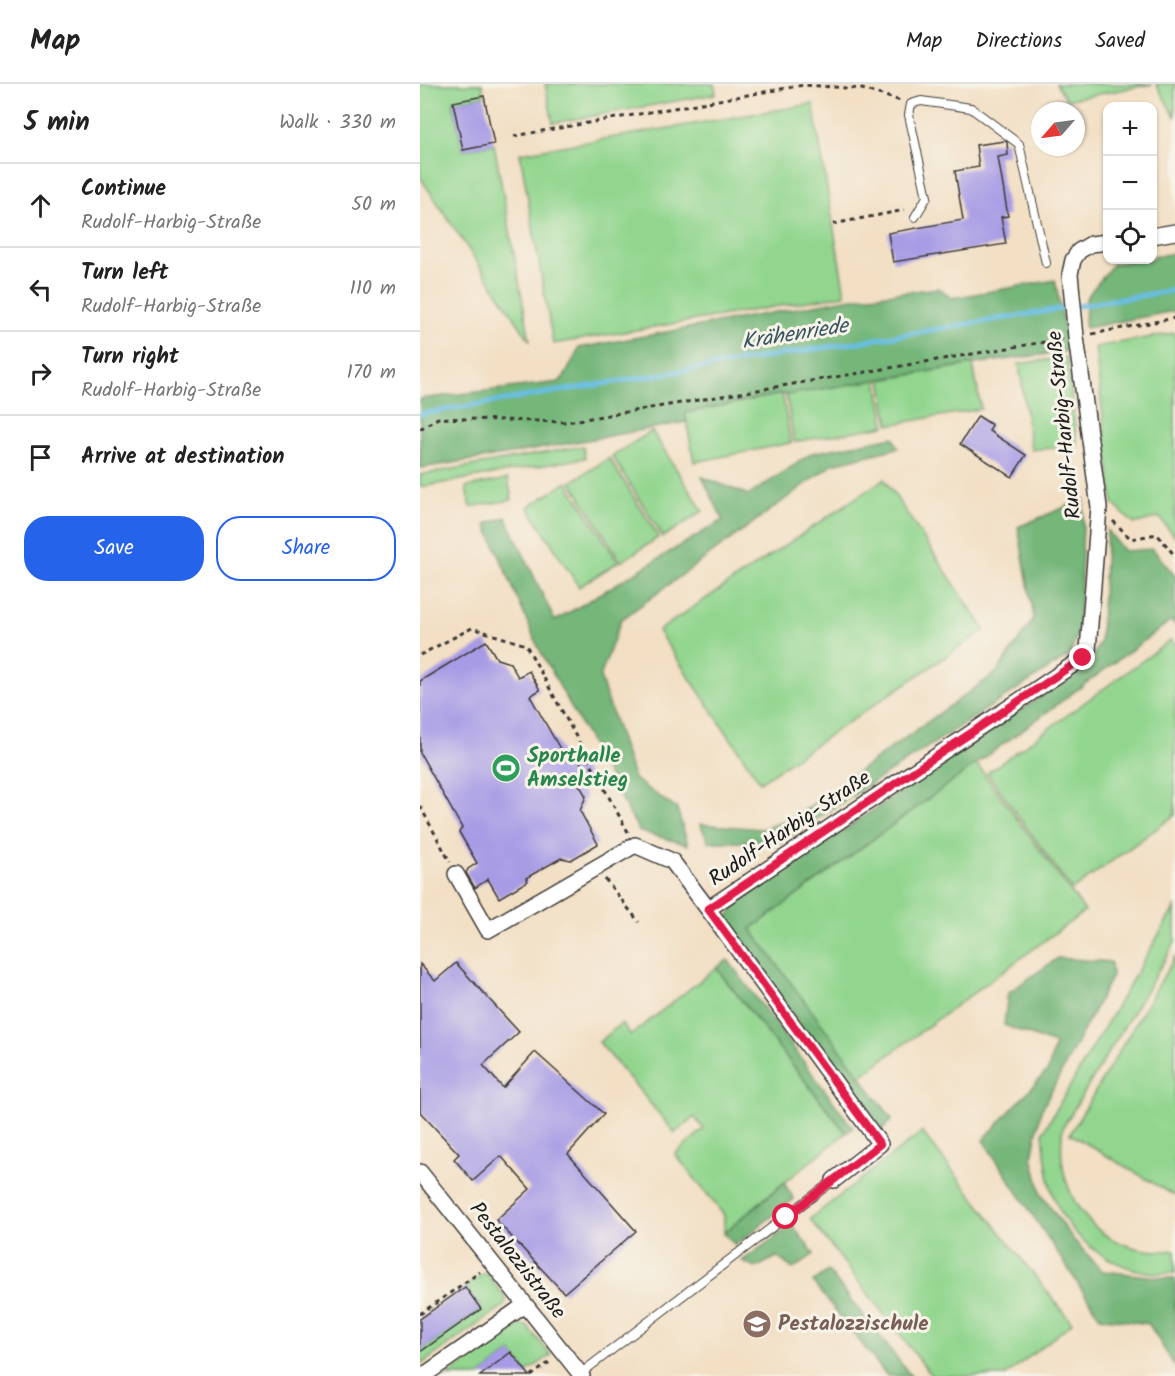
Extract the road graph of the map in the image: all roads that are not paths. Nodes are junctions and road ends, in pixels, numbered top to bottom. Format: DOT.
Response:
graph roads {
  1 [pos="915,217"];
  2 [pos="1175,232"];
  3 [pos="1157,235"];
  4 [pos="1103,242"];
  5 [pos="1046,263"];
  6 [pos="456,874"];
  7 [pos="708,909"];
  8 [pos="420,1172"];
  9 [pos="834,1180"];
  10 [pos="525,1305"];
  11 [pos="581,1375"];
  12 [pos="423,1376"];
  1 -- 5 [label="lane"];
  2 -- 3 [label="street"];
  4 -- 7 [label="street, Rudolf-Harbig-Straße"];
  6 -- 7 [label="street"];
  7 -- 9 [label="street, Rudolf-Harbig-Straße"];
  8 -- 10 [label="street, Pestalozzistraße"];
  9 -- 11 [label="lane, Rudolf-Harbig-Straße"];
  10 -- 11 [label="street, Pestalozzistraße"];
  10 -- 12 [label="street"];
}
